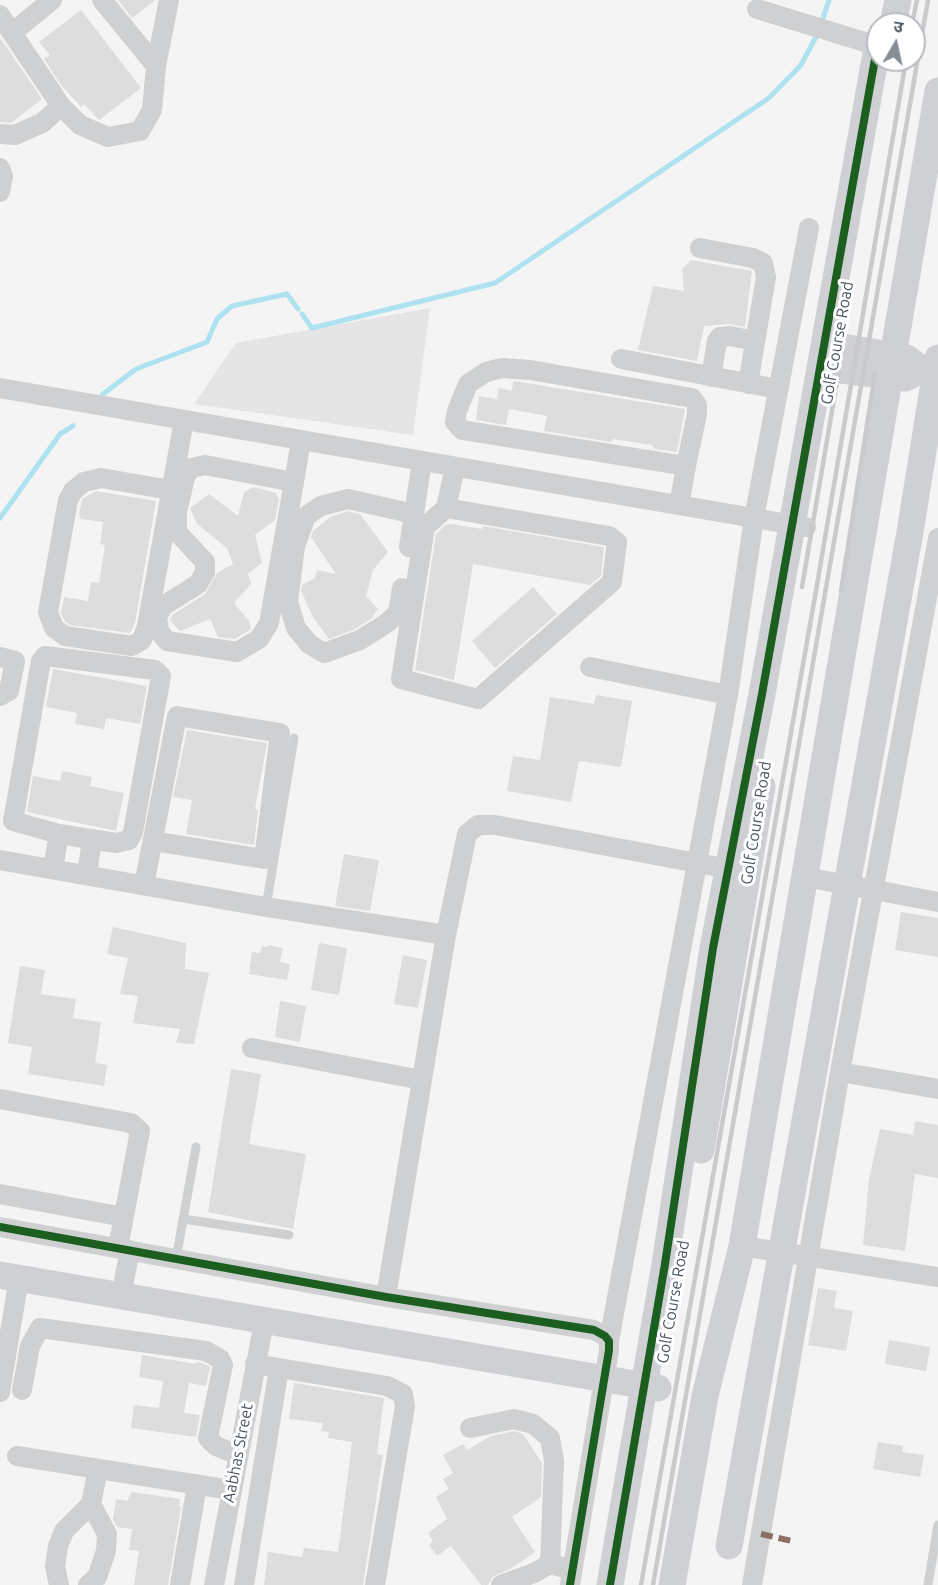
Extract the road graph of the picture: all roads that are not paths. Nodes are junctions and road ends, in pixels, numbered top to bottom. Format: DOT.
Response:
graph roads {
  1 [pos="52,0"];
  2 [pos="102,0"];
  3 [pos="169,0"];
  4 [pos="757,9"];
  5 [pos="0,15"];
  6 [pos="13,32"];
  7 [pos="866,42"];
  8 [pos="156,66"];
  9 [pos="874,72"];
  10 [pos="885,72"];
  11 [pos="938,91"];
  12 [pos="61,106"];
  13 [pos="0,134"];
  14 [pos="0,168"];
  15 [pos="0,192"];
  16 [pos="809,228"];
  17 [pos="700,248"];
  18 [pos="755,340"];
  19 [pos="835,357"];
  20 [pos="621,359"];
  21 [pos="893,366"];
  22 [pos="933,367"];
  23 [pos="711,376"];
  24 [pos="748,384"];
  25 [pos="0,388"];
  26 [pos="778,389"];
  27 [pos="184,420"];
  28 [pos="301,440"];
  29 [pos="422,461"];
  30 [pos="455,466"];
  31 [pos="686,466"];
  32 [pos="294,482"];
  33 [pos="170,490"];
  34 [pos="680,505"];
  35 [pos="447,508"];
  36 [pos="414,514"];
  37 [pos="754,518"];
  38 [pos="799,526"];
  39 [pos="938,538"];
  40 [pos="0,657"];
  41 [pos="590,667"];
  42 [pos="728,695"];
  43 [pos="0,696"];
  44 [pos="294,738"];
  45 [pos="59,834"];
  46 [pos="92,839"];
  47 [pos="153,842"];
  48 [pos="0,860"];
  49 [pos="696,863"];
  50 [pos="53,869"];
  51 [pos="739,871"];
  52 [pos="87,875"];
  53 [pos="805,877"];
  54 [pos="144,885"];
  55 [pos="847,885"];
  56 [pos="874,890"];
  57 [pos="938,902"];
  58 [pos="266,907"];
  59 [pos="446,935"];
  60 [pos="252,1048"];
  61 [pos="840,1072"];
  62 [pos="422,1080"];
  63 [pos="938,1089"];
  64 [pos="0,1100"];
  65 [pos="196,1148"];
  66 [pos="0,1194"];
  67 [pos="124,1216"];
  68 [pos="183,1219"];
  69 [pos="0,1227"];
  70 [pos="290,1235"];
  71 [pos="742,1245"];
  72 [pos="124,1249"];
  73 [pos="781,1251"];
  74 [pos="810,1256"];
  75 [pos="176,1259"];
  76 [pos="10,1276"];
  77 [pos="938,1277"];
  78 [pos="121,1296"];
  79 [pos="386,1297"];
  80 [pos="264,1322"];
  81 [pos="609,1341"];
  82 [pos="255,1364"];
  83 [pos="279,1368"];
  84 [pos="604,1378"];
  85 [pos="651,1387"];
  86 [pos="22,1390"];
  87 [pos="0,1392"];
  88 [pos="470,1428"];
  89 [pos="238,1455"];
  90 [pos="17,1456"];
  91 [pos="98,1469"];
  92 [pos="197,1485"];
  93 [pos="231,1490"];
  94 [pos="91,1504"];
  95 [pos="938,1524"];
  96 [pos="729,1546"];
  97 [pos="550,1564"];
  98 [pos="571,1578"];
  99 [pos="59,1585"];
  100 [pos="88,1585"];
  101 [pos="180,1585"];
  102 [pos="214,1585"];
  103 [pos="244,1585"];
  104 [pos="375,1585"];
  105 [pos="501,1585"];
  106 [pos="610,1585"];
  107 [pos="623,1585"];
  108 [pos="672,1585"];
  109 [pos="752,1585"];
  110 [pos="928,1585"];
  1 -- 6 [label="street"];
  2 -- 8 [label="street"];
  3 -- 8 [label="street"];
  4 -- 7 [label="street"];
  5 -- 6 [label="street"];
  6 -- 12 [label="street"];
  8 -- 12 [label="street"];
  9 -- 38 [label="main road"];
  10 -- 19 [label="main road, Golf Course Road"];
  11 -- 21 [label="main road"];
  12 -- 13 [label="street"];
  14 -- 15 [label="street"];
  16 -- 26 [label="street"];
  17 -- 18 [label="street"];
  18 -- 23 [label="street"];
  18 -- 24 [label="street"];
  19 -- 21 [label="main road"];
  19 -- 38 [label="main road, Golf Course Road"];
  20 -- 23 [label="street"];
  21 -- 22 [label="main road"];
  21 -- 53 [label="main road"];
  22 -- 55 [label="main road"];
  23 -- 24 [label="street"];
  24 -- 26 [label="street"];
  25 -- 27 [label="street"];
  26 -- 37 [label="street"];
  27 -- 28 [label="street"];
  27 -- 33 [label="street"];
  28 -- 29 [label="street"];
  28 -- 32 [label="street"];
  29 -- 30 [label="street"];
  29 -- 36 [label="street"];
  30 -- 34 [label="street"];
  30 -- 35 [label="street"];
  31 -- 31 [label="street"];
  31 -- 34 [label="street"];
  32 -- 32 [label="street"];
  33 -- 33 [label="street"];
  34 -- 37 [label="street"];
  35 -- 35 [label="street"];
  36 -- 36 [label="street"];
  37 -- 38 [label="street"];
  37 -- 42 [label="street"];
  38 -- 51 [label="main road, Golf Course Road"];
  39 -- 56 [label="street"];
  40 -- 43 [label="street"];
  41 -- 42 [label="street"];
  42 -- 49 [label="street"];
  44 -- 58 [label="lane"];
  45 -- 46 [label="street"];
  45 -- 46 [label="street"];
  45 -- 50 [label="street"];
  46 -- 52 [label="street"];
  47 -- 47 [label="street"];
  47 -- 54 [label="street"];
  48 -- 50 [label="street"];
  49 -- 51 [label="street"];
  49 -- 59 [label="street"];
  49 -- 81 [label="street"];
  50 -- 52 [label="street"];
  51 -- 85 [label="main road, Golf Course Road"];
  52 -- 54 [label="street"];
  53 -- 55 [label="street"];
  53 -- 71 [label="main road"];
  54 -- 58 [label="street"];
  55 -- 56 [label="street"];
  55 -- 73 [label="main road"];
  56 -- 57 [label="street"];
  56 -- 61 [label="street"];
  58 -- 59 [label="street"];
  59 -- 62 [label="street"];
  60 -- 62 [label="street"];
  61 -- 63 [label="street"];
  61 -- 74 [label="street"];
  62 -- 79 [label="street"];
  64 -- 67 [label="street"];
  65 -- 68 [label="lane"];
  66 -- 67 [label="street"];
  67 -- 72 [label="street"];
  68 -- 70 [label="lane"];
  68 -- 75 [label="lane"];
  69 -- 72 [label="street"];
  71 -- 73 [label="street"];
  71 -- 108 [label="main road"];
  72 -- 75 [label="street"];
  72 -- 78 [label="street"];
  73 -- 74 [label="street"];
  73 -- 96 [label="main road"];
  74 -- 77 [label="street"];
  74 -- 109 [label="street"];
  75 -- 79 [label="street"];
  76 -- 78 [label="main road"];
  76 -- 87 [label="street"];
  78 -- 80 [label="main road"];
  79 -- 81 [label="street"];
  80 -- 82 [label="street, Aabhas Street"];
  80 -- 84 [label="main road"];
  81 -- 84 [label="street"];
  82 -- 83 [label="street"];
  82 -- 89 [label="street, Aabhas Street"];
  83 -- 103 [label="street"];
  83 -- 104 [label="street"];
  84 -- 85 [label="main road"];
  84 -- 98 [label="street"];
  85 -- 106 [label="main road"];
  85 -- 107 [label="main road, Golf Course Road"];
  86 -- 89 [label="street"];
  88 -- 97 [label="street"];
  89 -- 93 [label="street, Aabhas Street"];
  90 -- 91 [label="street"];
  91 -- 92 [label="street"];
  91 -- 94 [label="street"];
  92 -- 93 [label="street"];
  92 -- 101 [label="street"];
  93 -- 102 [label="street, Aabhas Street"];
  94 -- 99 [label="street"];
  94 -- 100 [label="street"];
  95 -- 110 [label="lane"];
  97 -- 98 [label="street"];
  97 -- 105 [label="street"];
}
